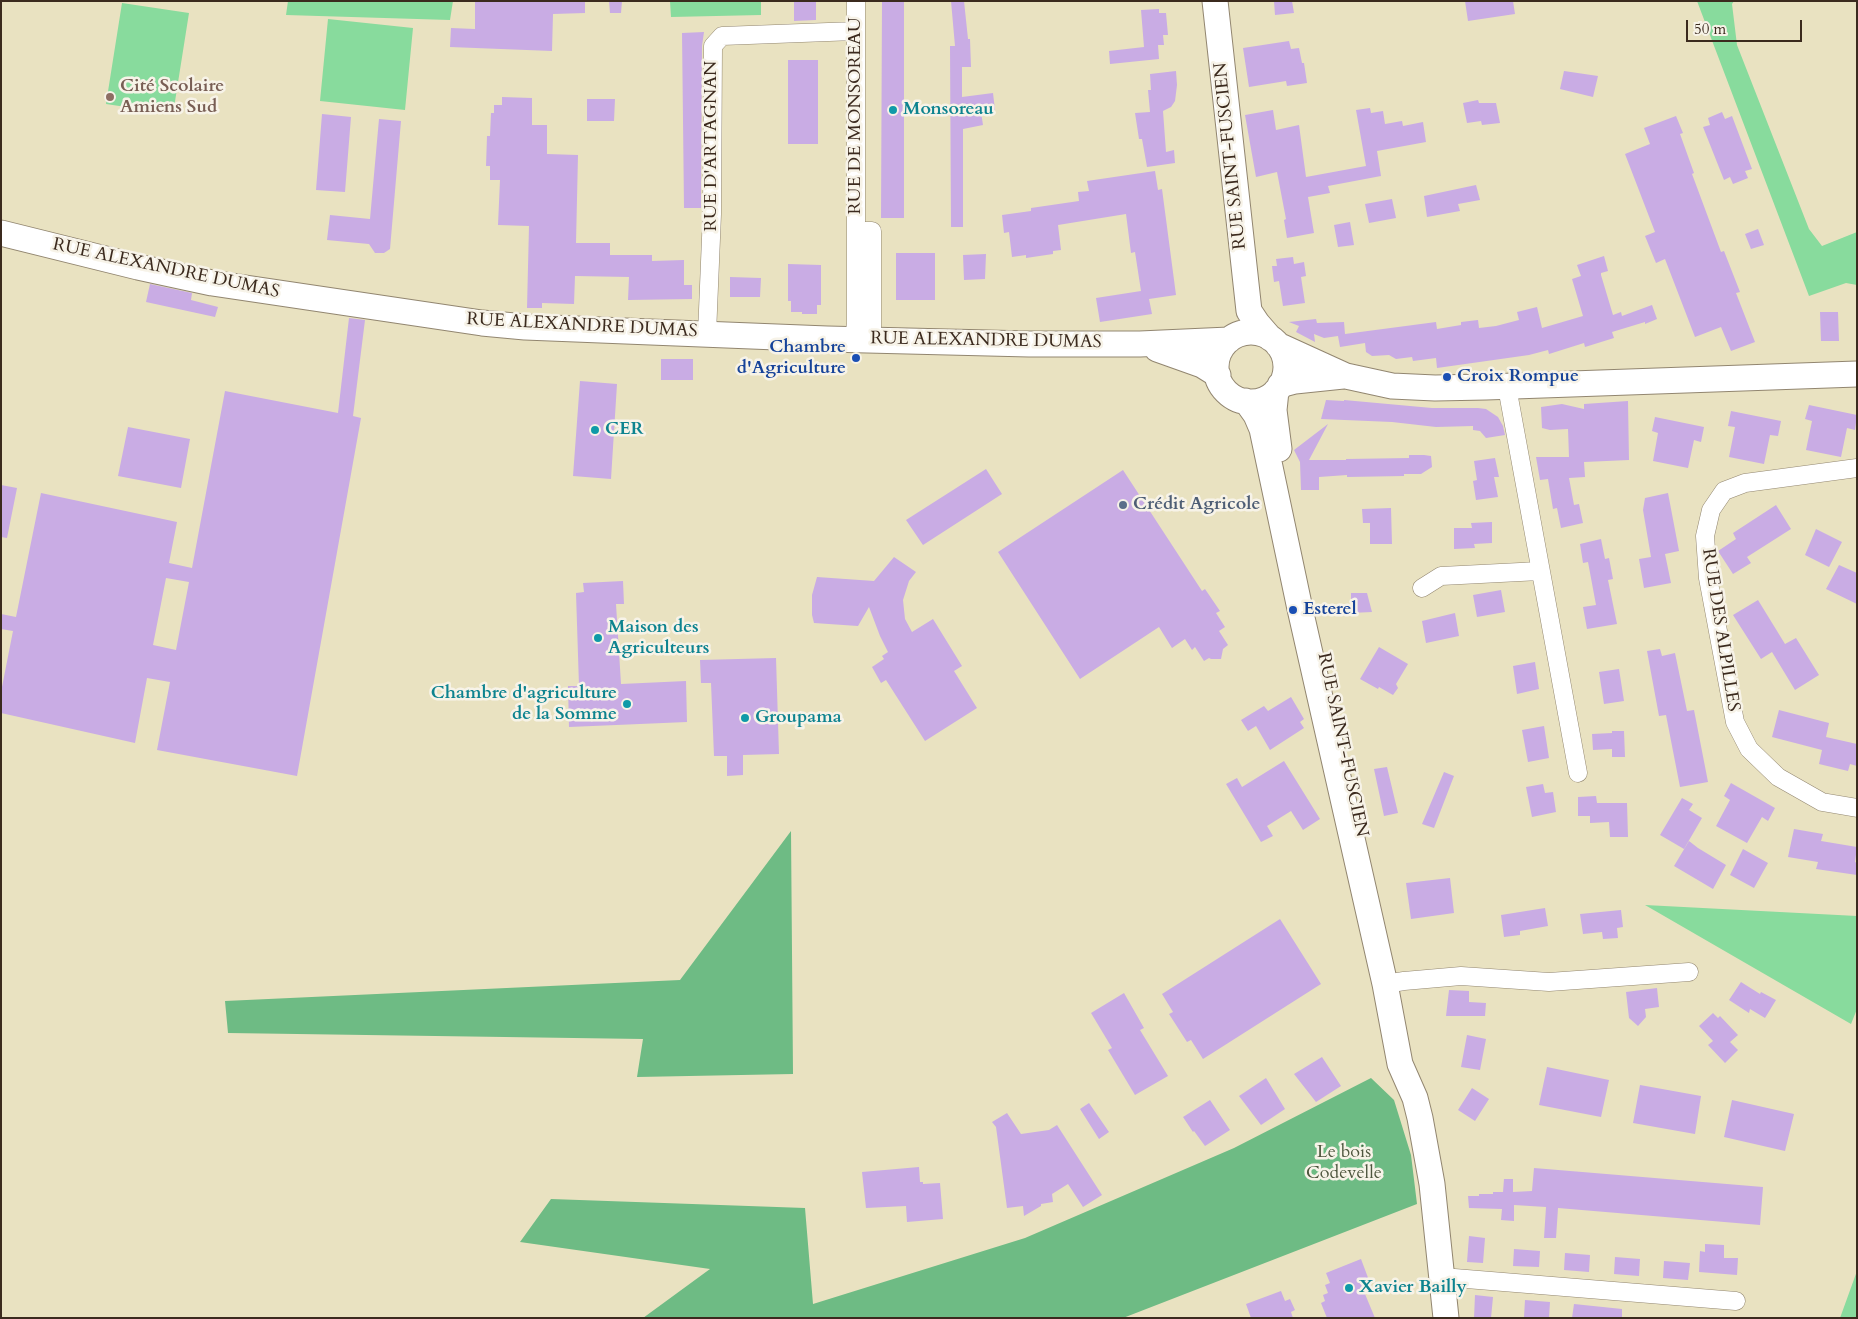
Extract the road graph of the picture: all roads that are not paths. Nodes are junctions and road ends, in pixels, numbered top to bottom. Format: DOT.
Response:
graph roads {
  1 [pos="856,1"];
  2 [pos="1215,1"];
  3 [pos="855,31"];
  4 [pos="1,233"];
  5 [pos="1249,310"];
  6 [pos="707,334"];
  7 [pos="1233,338"];
  8 [pos="863,339"];
  9 [pos="1274,341"];
  10 [pos="1140,344"];
  11 [pos="1857,374"];
  12 [pos="1218,375"];
  13 [pos="1346,376"];
  14 [pos="1507,387"];
  15 [pos="1278,388"];
  16 [pos="1246,401"];
  17 [pos="1857,468"];
  18 [pos="1540,571"];
  19 [pos="1422,588"];
  20 [pos="1578,773"];
  21 [pos="1857,808"];
  22 [pos="1689,972"];
  23 [pos="1390,983"];
  24 [pos="1442,1277"];
  25 [pos="1736,1301"];
  26 [pos="1446,1318"];
  1 -- 3 [label="street, RUE DE MONSOREAU"];
  2 -- 5 [label="main road, RUE SAINT-FUSCIEN"];
  3 -- 6 [label="street, RUE D'ARTAGNAN"];
  3 -- 8 [label="street, RUE DE MONSOREAU"];
  4 -- 6 [label="main road, RUE ALEXANDRE DUMAS"];
  5 -- 7 [label="main road"];
  5 -- 9 [label="main road, RUE SAINT-FUSCIEN"];
  6 -- 8 [label="main road, RUE ALEXANDRE DUMAS"];
  7 -- 9 [label="main road"];
  7 -- 10 [label="main road, RUE ALEXANDRE DUMAS"];
  7 -- 12 [label="main road"];
  8 -- 10 [label="main road, RUE ALEXANDRE DUMAS"];
  9 -- 13 [label="main road"];
  9 -- 15 [label="main road"];
  10 -- 12 [label="main road, RUE ALEXANDRE DUMAS"];
  11 -- 14 [label="main road"];
  12 -- 16 [label="main road"];
  13 -- 14 [label="main road"];
  13 -- 15 [label="main road"];
  14 -- 18 [label="street"];
  15 -- 16 [label="main road"];
  15 -- 23 [label="main road, RUE SAINT-FUSCIEN"];
  16 -- 23 [label="main road, RUE SAINT-FUSCIEN"];
  17 -- 21 [label="street, RUE DES ALPILLES"];
  18 -- 19 [label="street"];
  18 -- 20 [label="street"];
  22 -- 23 [label="street"];
  23 -- 24 [label="main road, RUE SAINT-FUSCIEN"];
  24 -- 25 [label="street"];
  24 -- 26 [label="main road, RUE SAINT-FUSCIEN"];
}
